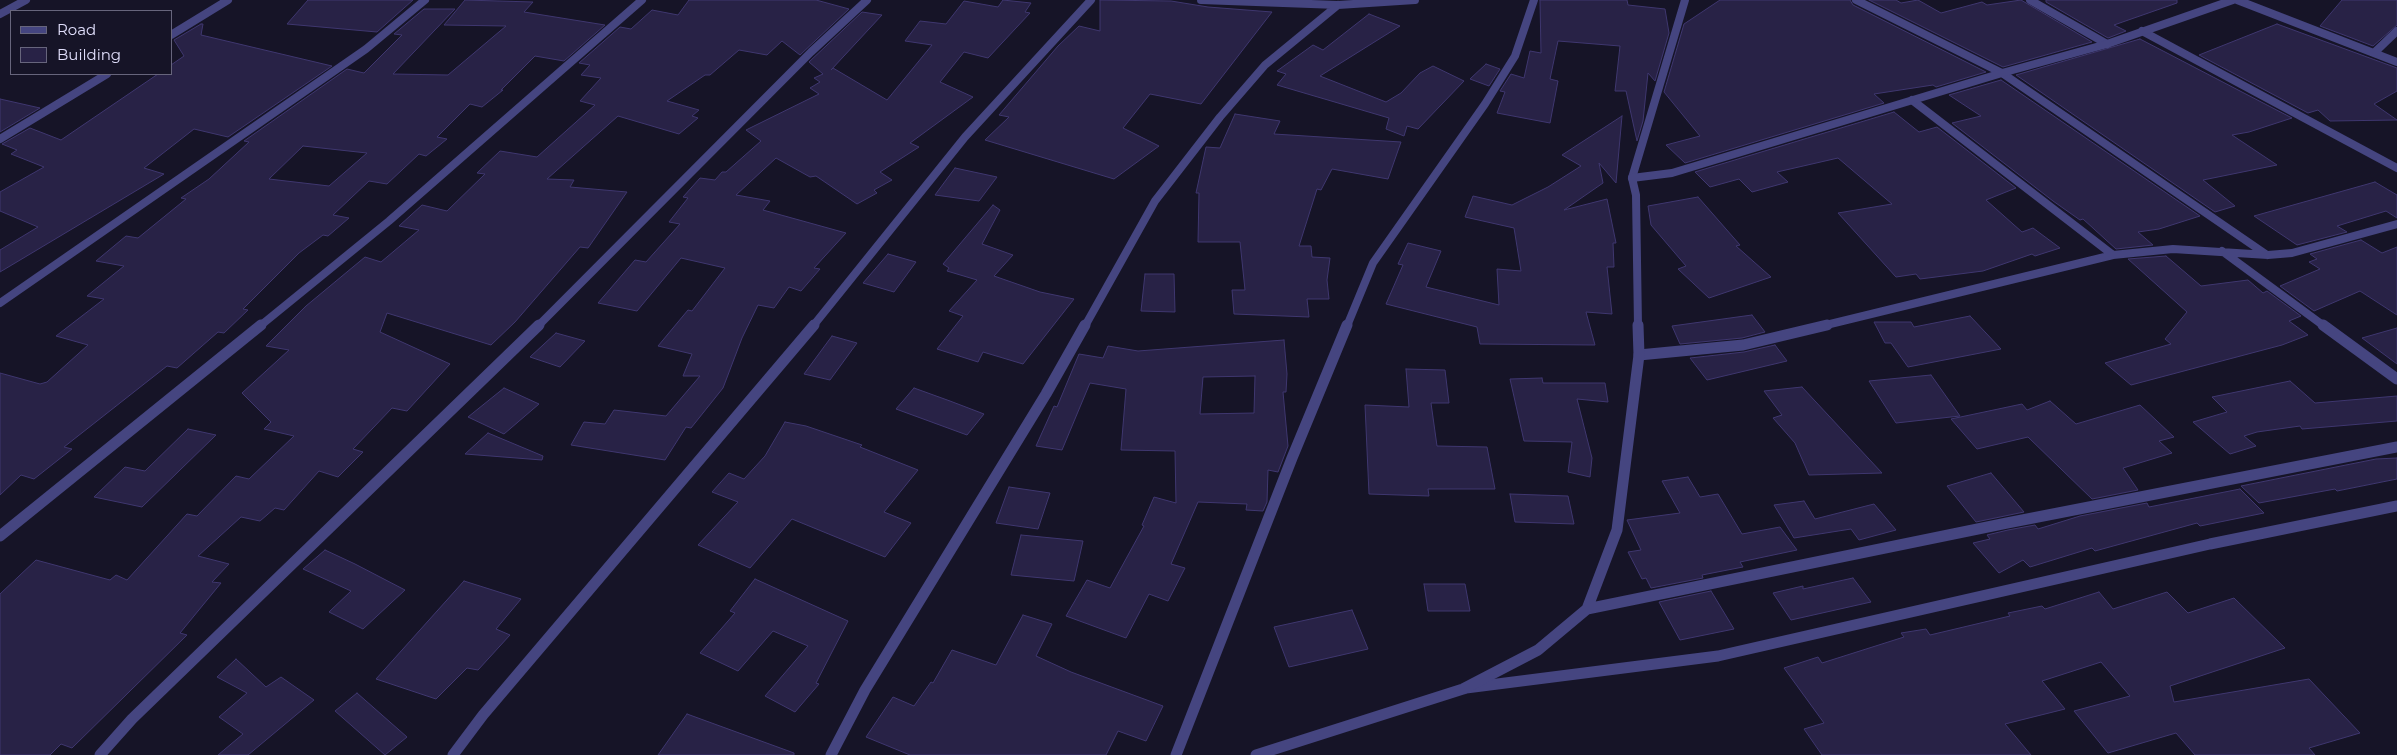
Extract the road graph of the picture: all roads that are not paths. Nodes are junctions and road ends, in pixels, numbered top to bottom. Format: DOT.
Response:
graph roads {
  1 [pos="26,0"];
  2 [pos="228,0"];
  3 [pos="426,0"];
  4 [pos="642,0"];
  5 [pos="867,0"];
  6 [pos="1091,0"];
  7 [pos="1201,0"];
  8 [pos="1398,0"];
  9 [pos="1416,0"];
  10 [pos="1534,0"];
  11 [pos="1685,0"];
  12 [pos="1856,0"];
  13 [pos="2030,0"];
  14 [pos="2233,0"];
  15 [pos="2237,0"];
  16 [pos="1338,5"];
  17 [pos="0,14"];
  18 [pos="2142,31"];
  19 [pos="2397,31"];
  20 [pos="172,34"];
  21 [pos="2107,44"];
  22 [pos="2374,53"];
  23 [pos="2397,62"];
  24 [pos="2002,73"];
  25 [pos="105,75"];
  26 [pos="1912,100"];
  27 [pos="0,139"];
  28 [pos="2397,168"];
  29 [pos="1632,178"];
  30 [pos="2397,224"];
  31 [pos="2222,251"];
  32 [pos="2112,255"];
  33 [pos="2268,255"];
  34 [pos="0,303"];
  35 [pos="1640,355"];
  36 [pos="2397,379"];
  37 [pos="2397,447"];
  38 [pos="2397,506"];
  39 [pos="0,536"];
  40 [pos="1588,609"];
  41 [pos="1463,689"];
  42 [pos="1270,753"];
  43 [pos="100,755"];
  44 [pos="453,755"];
  45 [pos="831,755"];
  46 [pos="1176,755"];
  47 [pos="1256,755"];
  1 -- 17 [label="street"];
  2 -- 20 [label="street"];
  3 -- 34 [label="street"];
  4 -- 39 [label="street"];
  5 -- 43 [label="street"];
  6 -- 44 [label="street"];
  7 -- 16 [label="street"];
  8 -- 9 [label="street"];
  8 -- 16 [label="street"];
  10 -- 46 [label="street"];
  11 -- 29 [label="street"];
  12 -- 24 [label="street"];
  13 -- 21 [label="street"];
  14 -- 18 [label="street"];
  15 -- 22 [label="street"];
  16 -- 45 [label="street"];
  18 -- 21 [label="street"];
  18 -- 28 [label="street"];
  19 -- 22 [label="street"];
  21 -- 24 [label="street"];
  22 -- 23 [label="street"];
  24 -- 26 [label="street"];
  24 -- 33 [label="street"];
  25 -- 27 [label="street"];
  26 -- 29 [label="street"];
  26 -- 32 [label="street"];
  29 -- 35 [label="street"];
  30 -- 33 [label="street"];
  31 -- 32 [label="street"];
  31 -- 33 [label="street"];
  31 -- 36 [label="street"];
  32 -- 35 [label="street"];
  35 -- 40 [label="street"];
  37 -- 40 [label="street"];
  38 -- 41 [label="street"];
  40 -- 41 [label="street"];
  41 -- 42 [label="street"];
  42 -- 47 [label="street"];
}
